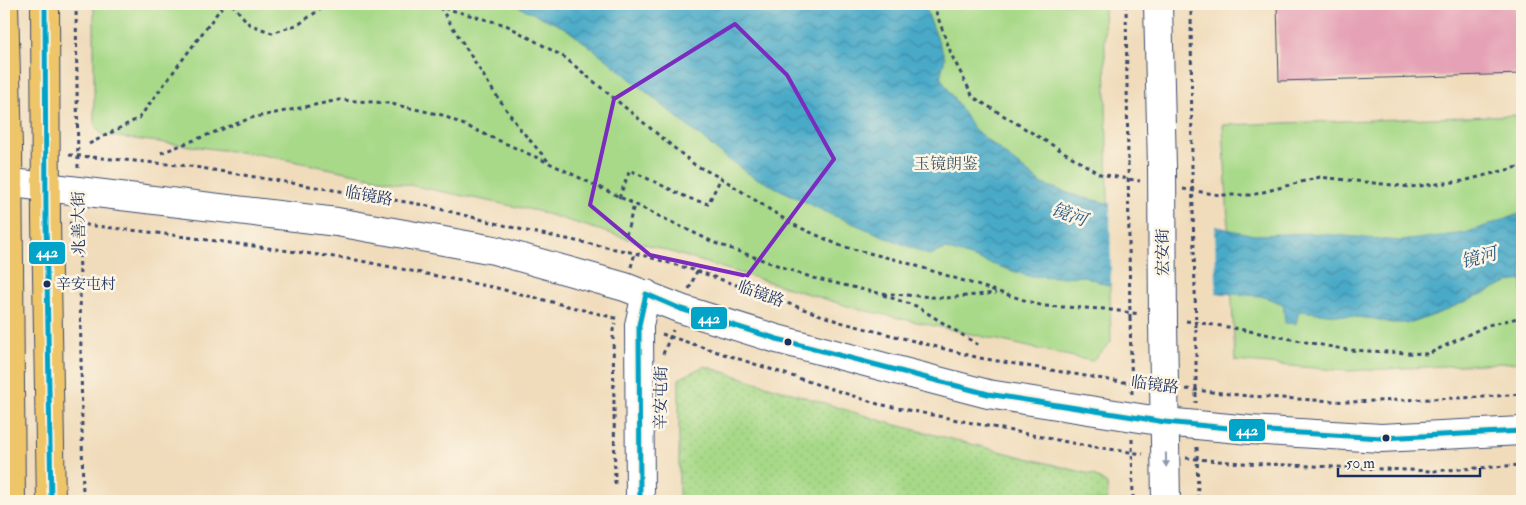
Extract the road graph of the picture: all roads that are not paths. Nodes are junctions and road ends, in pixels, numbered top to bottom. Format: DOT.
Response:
graph roads {
  1 [pos="4,4"];
  2 [pos="45,4"];
  3 [pos="1158,4"];
  4 [pos="6,182"];
  5 [pos="46,186"];
  6 [pos="646,294"];
  7 [pos="1165,422"];
  8 [pos="1522,431"];
  9 [pos="11,501"];
  10 [pos="51,501"];
  11 [pos="640,501"];
  12 [pos="1166,501"];
  1 -- 4 [label="main road"];
  2 -- 5 [label="main road, 兆善大街"];
  3 -- 7 [label="street, 宏安街, bridge"];
  4 -- 5 [label="street, 临镜路"];
  4 -- 9 [label="main road"];
  5 -- 6 [label="street, 临镜路"];
  5 -- 10 [label="main road, 兆善大街"];
  6 -- 7 [label="street, 临镜路"];
  6 -- 11 [label="street, 辛安屯街"];
  7 -- 8 [label="street, 临镜路"];
  7 -- 12 [label="street, 宏安街, one-way"];
}
